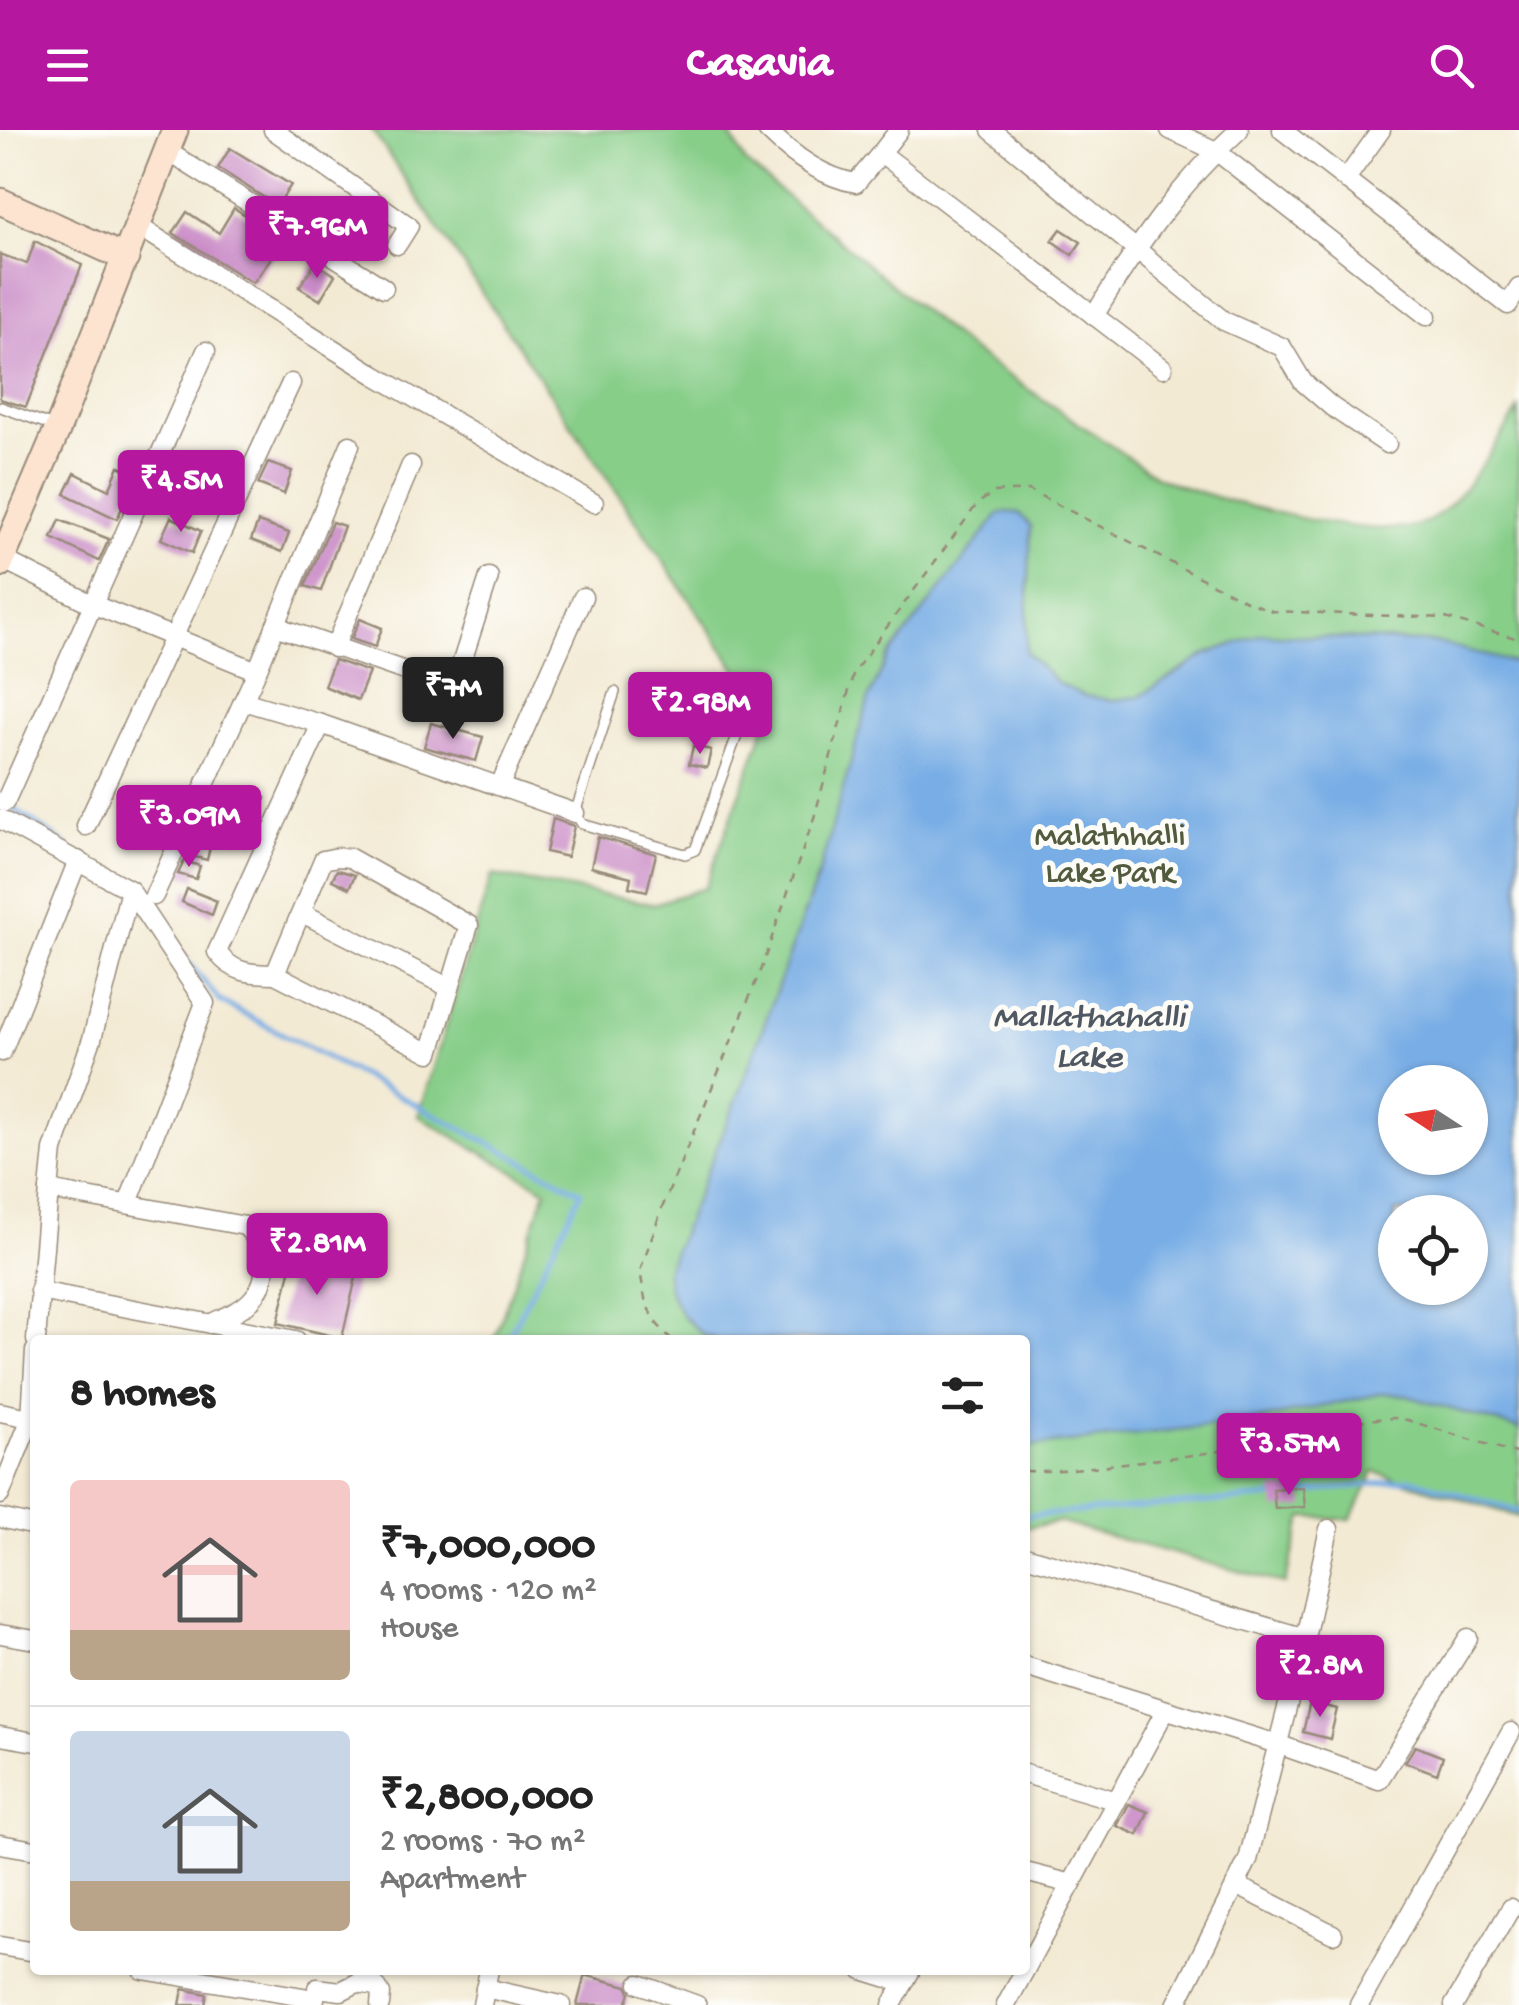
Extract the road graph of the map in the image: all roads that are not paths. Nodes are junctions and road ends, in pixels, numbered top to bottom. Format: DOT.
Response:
graph roads {
  1 [pos="273,130"];
  2 [pos="767,130"];
  3 [pos="898,130"];
  4 [pos="991,130"];
  5 [pos="1170,130"];
  6 [pos="1239,130"];
  7 [pos="1282,130"];
  8 [pos="1381,130"];
  9 [pos="171,140"];
  10 [pos="1216,151"];
  11 [pos="881,153"];
  12 [pos="1346,180"];
  13 [pos="0,202"];
  14 [pos="138,226"];
  15 [pos="397,245"];
  16 [pos="1136,246"];
  17 [pos="126,258"];
  18 [pos="384,288"];
  19 [pos="1519,288"];
  20 [pos="1094,316"];
  21 [pos="1427,316"];
  22 [pos="206,351"];
  23 [pos="1163,368"];
  24 [pos="291,383"];
  25 [pos="1,406"];
  26 [pos="58,428"];
  27 [pos="1387,444"];
  28 [pos="350,445"];
  29 [pos="410,465"];
  30 [pos="594,503"];
  31 [pos="1,561"];
  32 [pos="489,576"];
  33 [pos="583,597"];
  34 [pos="92,604"];
  35 [pos="275,626"];
  36 [pos="175,638"];
  37 [pos="334,648"];
  38 [pos="257,671"];
  39 [pos="615,692"];
  40 [pos="243,701"];
  41 [pos="742,722"];
  42 [pos="321,724"];
  43 [pos="500,785"];
  44 [pos="3,811"];
  45 [pos="575,813"];
  46 [pos="86,826"];
  47 [pos="78,860"];
  48 [pos="130,890"];
  49 [pos="154,896"];
  50 [pos="302,912"];
  51 [pos="275,974"];
  52 [pos="450,988"];
  53 [pos="2,1052"];
  54 [pos="49,1190"];
  55 [pos="128,1203"];
  56 [pos="245,1226"];
  57 [pos="342,1247"];
  58 [pos="39,1291"];
  59 [pos="210,1324"];
  60 [pos="36,1335"];
  61 [pos="269,1335"];
  62 [pos="0,1412"];
  63 [pos="30,1418"];
  64 [pos="30,1426"];
  65 [pos="0,1495"];
  66 [pos="0,1518"];
  67 [pos="30,1525"];
  68 [pos="1329,1529"];
  69 [pos="1030,1557"];
  70 [pos="0,1634"];
  71 [pos="1306,1638"];
  72 [pos="1468,1638"];
  73 [pos="30,1639"];
  74 [pos="1030,1668"];
  75 [pos="1165,1711"];
  76 [pos="1511,1732"];
  77 [pos="0,1736"];
  78 [pos="30,1741"];
  79 [pos="1277,1744"];
  80 [pos="1030,1776"];
  81 [pos="1117,1802"];
  82 [pos="0,1844"];
  83 [pos="30,1849"];
  84 [pos="1030,1873"];
  85 [pos="1072,1884"];
  86 [pos="1236,1885"];
  87 [pos="1512,1908"];
  88 [pos="1333,1934"];
  89 [pos="0,1946"];
  90 [pos="30,1951"];
  91 [pos="1030,1961"];
  92 [pos="187,1975"];
  93 [pos="1022,1975"];
  94 [pos="907,1976"];
  95 [pos="639,1984"];
  96 [pos="485,1988"];
  97 [pos="317,1990"];
  98 [pos="380,2005"];
  99 [pos="561,2005"];
  100 [pos="696,2005"];
  101 [pos="892,2005"];
  102 [pos="1006,2005"];
  103 [pos="1176,2005"];
  104 [pos="1359,2005"];
  105 [pos="1454,2005"];
  1 -- 15 [label="street"];
  2 -- 11 [label="street"];
  3 -- 11 [label="street"];
  4 -- 16 [label="street"];
  5 -- 10 [label="street"];
  6 -- 10 [label="street"];
  7 -- 12 [label="street"];
  8 -- 12 [label="street"];
  9 -- 14 [label="main road"];
  9 -- 18 [label="street"];
  10 -- 16 [label="street"];
  10 -- 21 [label="street"];
  11 -- 20 [label="street"];
  12 -- 19 [label="street"];
  13 -- 17 [label="main road"];
  14 -- 17 [label="main road"];
  14 -- 30 [label="street"];
  16 -- 20 [label="street"];
  16 -- 27 [label="street"];
  17 -- 26 [label="main road"];
  20 -- 23 [label="street"];
  22 -- 34 [label="street"];
  24 -- 36 [label="street"];
  25 -- 26 [label="lane"];
  26 -- 31 [label="main road"];
  28 -- 35 [label="street"];
  29 -- 37 [label="street"];
  31 -- 34 [label="street"];
  32 -- 37 [label="street"];
  33 -- 43 [label="street"];
  34 -- 36 [label="street"];
  34 -- 44 [label="street"];
  35 -- 37 [label="street"];
  35 -- 38 [label="street"];
  36 -- 38 [label="street"];
  36 -- 46 [label="street"];
  38 -- 40 [label="street"];
  39 -- 45 [label="lane"];
  40 -- 42 [label="street"];
  40 -- 49 [label="street"];
  41 -- 45 [label="lane"];
  42 -- 43 [label="street"];
  42 -- 51 [label="street"];
  43 -- 45 [label="street"];
  44 -- 47 [label="street"];
  47 -- 48 [label="street"];
  47 -- 53 [label="street"];
  48 -- 54 [label="street"];
  48 -- 55 [label="street"];
  50 -- 51 [label="street"];
  50 -- 52 [label="street"];
  50 -- 52 [label="street"];
  51 -- 52 [label="street"];
  54 -- 55 [label="street"];
  54 -- 58 [label="street"];
  55 -- 56 [label="street"];
  56 -- 57 [label="street"];
  56 -- 59 [label="street"];
  58 -- 59 [label="street"];
  58 -- 60 [label="street"];
  59 -- 61 [label="street"];
  62 -- 63 [label="street"];
  64 -- 65 [label="street"];
  66 -- 67 [label="street"];
  68 -- 71 [label="street"];
  69 -- 71 [label="street"];
  70 -- 73 [label="street"];
  71 -- 79 [label="street"];
  72 -- 79 [label="street"];
  74 -- 75 [label="street"];
  75 -- 79 [label="street"];
  75 -- 81 [label="street"];
  76 -- 104 [label="street"];
  77 -- 78 [label="street"];
  79 -- 86 [label="street"];
  80 -- 81 [label="street"];
  81 -- 85 [label="street"];
  82 -- 83 [label="street"];
  84 -- 85 [label="street"];
  85 -- 91 [label="street"];
  86 -- 88 [label="street"];
  86 -- 103 [label="street"];
  87 -- 105 [label="street"];
  89 -- 90 [label="street"];
  92 -- 97 [label="street"];
  93 -- 102 [label="street"];
  94 -- 101 [label="street"];
  95 -- 100 [label="street"];
  96 -- 99 [label="street"];
  97 -- 98 [label="street"];
}
